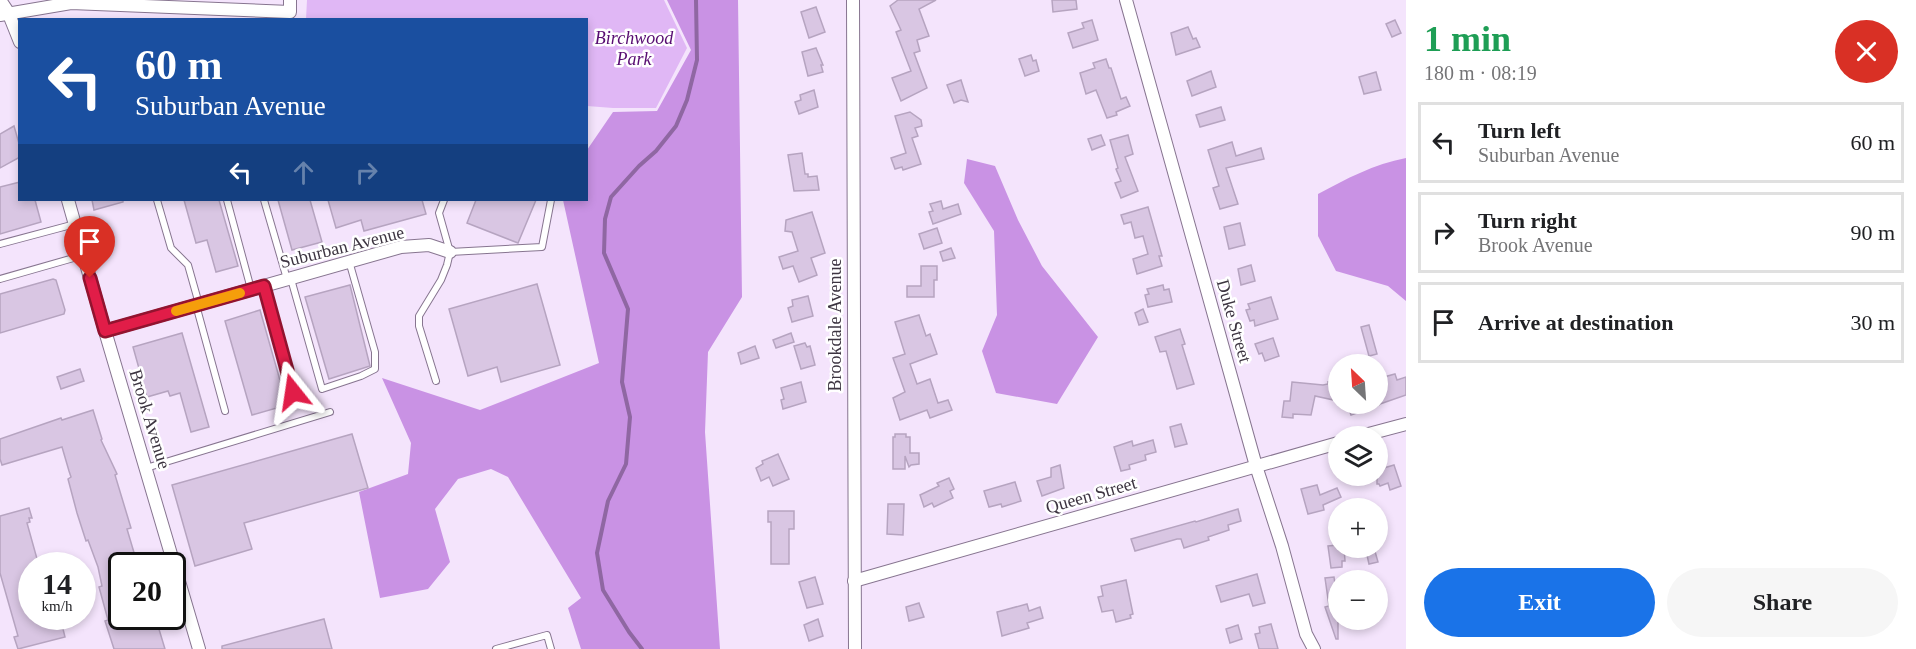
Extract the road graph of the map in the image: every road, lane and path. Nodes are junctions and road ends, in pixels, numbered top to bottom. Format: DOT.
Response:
graph roads {
  1 [pos="0,0"];
  2 [pos="853,0"];
  3 [pos="1126,0"];
  4 [pos="131,2"];
  5 [pos="290,6"];
  6 [pos="4,13"];
  7 [pos="18,38"];
  8 [pos="68,201"];
  9 [pos="157,201"];
  10 [pos="227,201"];
  11 [pos="264,201"];
  12 [pos="444,201"];
  13 [pos="551,201"];
  14 [pos="75,224"];
  15 [pos="0,244"];
  16 [pos="450,252"];
  17 [pos="84,255"];
  18 [pos="349,261"];
  19 [pos="289,278"];
  20 [pos="0,279"];
  21 [pos="264,286"];
  22 [pos="250,290"];
  23 [pos="198,305"];
  24 [pos="105,331"];
  25 [pos="436,381"];
  26 [pos="293,392"];
  27 [pos="225,411"];
  28 [pos="330,412"];
  29 [pos="1406,424"];
  30 [pos="1388,429"];
  31 [pos="1328,446"];
  32 [pos="1256,466"];
  33 [pos="145,468"];
  34 [pos="854,581"];
  35 [pos="199,649"];
  36 [pos="496,649"];
  37 [pos="551,649"];
  38 [pos="855,649"];
  39 [pos="1314,649"];
  1 -- 6 [label="street"];
  2 -- 34 [label="street, Brookdale Avenue"];
  3 -- 32 [label="street, Duke Street"];
  4 -- 5 [label="street"];
  4 -- 6 [label="street"];
  6 -- 7 [label="street"];
  8 -- 14 [label="street, Brook Avenue"];
  9 -- 23 [label="lane"];
  10 -- 22 [label="lane"];
  11 -- 19 [label="lane"];
  12 -- 16 [label="lane"];
  13 -- 16 [label="lane"];
  14 -- 15 [label="lane"];
  14 -- 17 [label="street, Brook Avenue"];
  16 -- 18 [label="street, Suburban Avenue"];
  16 -- 25 [label="lane"];
  17 -- 20 [label="lane"];
  17 -- 24 [label="street, Brook Avenue"];
  18 -- 19 [label="street, Suburban Avenue"];
  18 -- 19 [label="lane"];
  19 -- 21 [label="street, Suburban Avenue"];
  21 -- 22 [label="street, Suburban Avenue"];
  21 -- 26 [label="lane"];
  22 -- 23 [label="street, Suburban Avenue"];
  23 -- 24 [label="street, Suburban Avenue"];
  23 -- 27 [label="lane"];
  24 -- 33 [label="street, Brook Avenue"];
  28 -- 33 [label="lane"];
  29 -- 30 [label="street"];
  31 -- 32 [label="street, Queen Street"];
  32 -- 34 [label="street, Queen Street"];
  32 -- 39 [label="street, Duke Street"];
  33 -- 35 [label="street, Brook Avenue"];
  34 -- 38 [label="street, Brookdale Avenue"];
  36 -- 37 [label="lane"];
}
